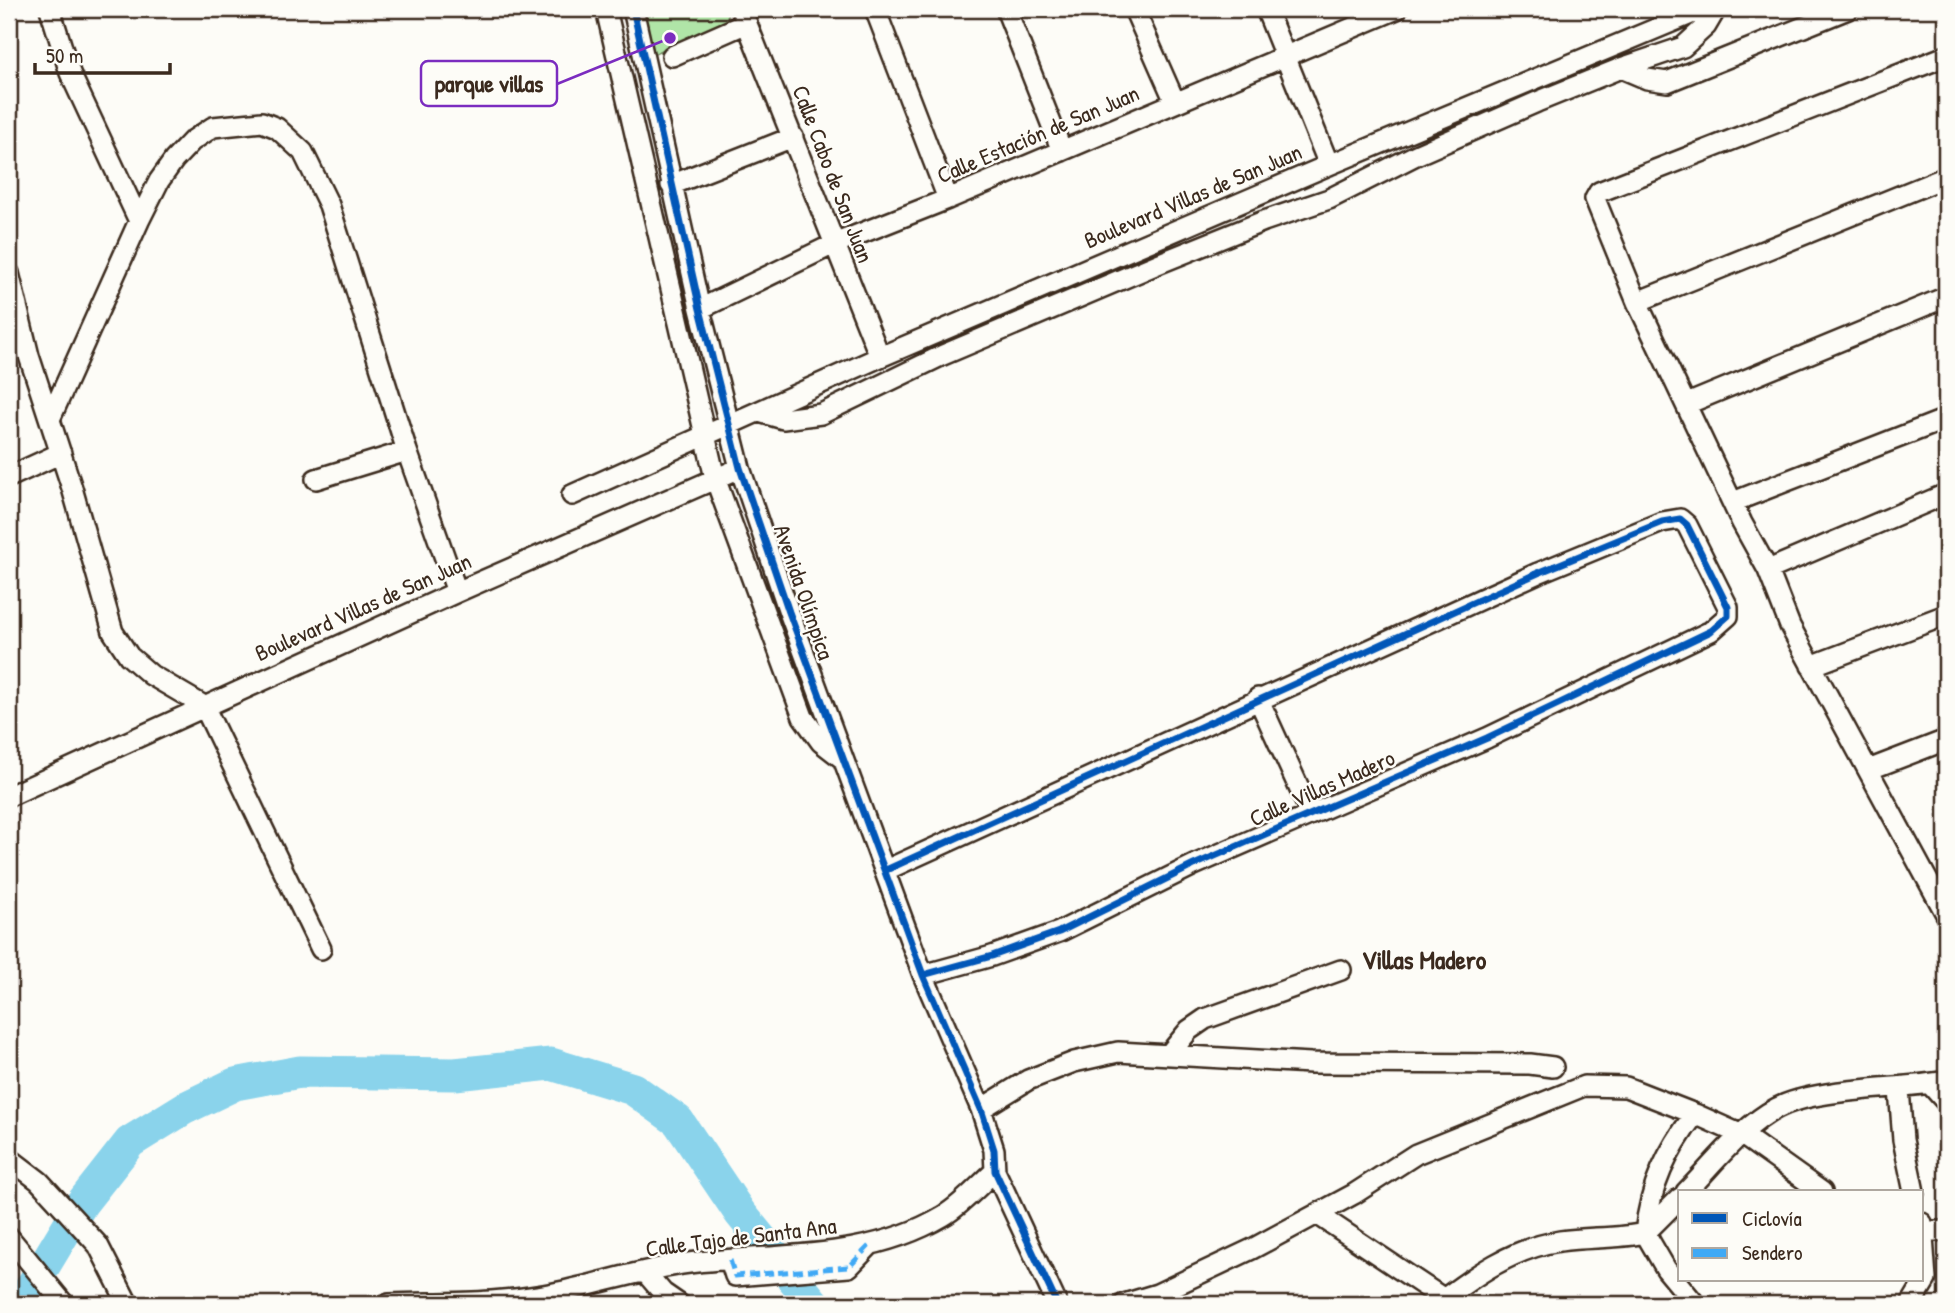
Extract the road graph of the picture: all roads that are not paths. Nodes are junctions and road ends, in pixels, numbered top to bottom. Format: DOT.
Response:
graph roads {
  1 [pos="50,9"];
  2 [pos="606,9"];
  3 [pos="633,9"];
  4 [pos="876,9"];
  5 [pos="1006,9"];
  6 [pos="1134,9"];
  7 [pos="1266,9"];
  8 [pos="1397,9"];
  9 [pos="1703,9"];
  10 [pos="1716,9"];
  11 [pos="1848,9"];
  12 [pos="1665,15"];
  13 [pos="744,16"];
  14 [pos="672,56"];
  15 [pos="1946,56"];
  16 [pos="1285,57"];
  17 [pos="1621,68"];
  18 [pos="1175,103"];
  19 [pos="793,136"];
  20 [pos="1062,151"];
  21 [pos="1329,165"];
  22 [pos="1946,177"];
  23 [pos="671,185"];
  24 [pos="948,200"];
  25 [pos="139,221"];
  26 [pos="834,244"];
  27 [pos="9,273"];
  28 [pos="1946,297"];
  29 [pos="1637,302"];
  30 [pos="699,309"];
  31 [pos="880,358"];
  32 [pos="1687,404"];
  33 [pos="759,412"];
  34 [pos="50,419"];
  35 [pos="1946,419"];
  36 [pos="728,424"];
  37 [pos="705,434"];
  38 [pos="407,452"];
  39 [pos="61,453"];
  40 [pos="740,468"];
  41 [pos="9,477"];
  42 [pos="715,478"];
  43 [pos="316,479"];
  44 [pos="1946,494"];
  45 [pos="572,495"];
  46 [pos="1733,502"];
  47 [pos="1768,570"];
  48 [pos="457,592"];
  49 [pos="1946,615"];
  50 [pos="1811,666"];
  51 [pos="1258,698"];
  52 [pos="204,706"];
  53 [pos="1946,740"];
  54 [pos="844,759"];
  55 [pos="1868,770"];
  56 [pos="9,796"];
  57 [pos="1311,814"];
  58 [pos="886,870"];
  59 [pos="1946,914"];
  60 [pos="321,949"];
  61 [pos="1341,970"];
  62 [pos="923,975"];
  63 [pos="1170,1053"];
  64 [pos="1553,1067"];
  65 [pos="1938,1082"];
  66 [pos="1899,1089"];
  67 [pos="1946,1102"];
  68 [pos="981,1109"];
  69 [pos="1695,1114"];
  70 [pos="1742,1135"];
  71 [pos="9,1158"];
  72 [pos="995,1171"];
  73 [pos="1688,1190"];
  74 [pos="1819,1190"];
  75 [pos="1914,1190"];
  76 [pos="1317,1214"];
  77 [pos="1672,1215"];
  78 [pos="1924,1229"];
  79 [pos="1946,1231"];
  80 [pos="1645,1233"];
  81 [pos="11,1239"];
  82 [pos="1924,1254"];
  83 [pos="645,1272"];
  84 [pos="1440,1301"];
  85 [pos="64,1304"];
  86 [pos="128,1304"];
  87 [pos="389,1304"];
  88 [pos="679,1304"];
  89 [pos="1057,1304"];
  90 [pos="1124,1304"];
  91 [pos="1695,1304"];
  92 [pos="1911,1304"];
  1 -- 25 [label="street"];
  2 -- 37 [label="street, Avenida Olímpica"];
  3 -- 23 [label="street, Avenida Olímpica"];
  4 -- 24 [label="street"];
  5 -- 20 [label="street"];
  6 -- 18 [label="street"];
  7 -- 16 [label="street"];
  8 -- 16 [label="street, Calle Estación de San Juan"];
  9 -- 12 [label="street, Boulevard Villas de San Juan"];
  10 -- 17 [label="street"];
  11 -- 17 [label="street"];
  12 -- 21 [label="street, Boulevard Villas de San Juan"];
  13 -- 14 [label="street"];
  13 -- 19 [label="street, Calle Cabo de San Juan"];
  15 -- 29 [label="street"];
  16 -- 18 [label="street, Calle Estación de San Juan"];
  16 -- 21 [label="street"];
  17 -- 33 [label="street"];
  18 -- 20 [label="street, Calle Estación de San Juan"];
  19 -- 23 [label="street"];
  19 -- 26 [label="street, Calle Cabo de San Juan"];
  20 -- 24 [label="street, Calle Estación de San Juan"];
  21 -- 31 [label="street, Boulevard Villas de San Juan"];
  22 -- 29 [label="street"];
  23 -- 30 [label="street, Avenida Olímpica"];
  24 -- 26 [label="street, Calle Estación de San Juan"];
  25 -- 34 [label="street"];
  25 -- 38 [label="street"];
  26 -- 30 [label="street, Calle Estación de San Juan"];
  26 -- 31 [label="street, Calle Cabo de San Juan"];
  27 -- 34 [label="street"];
  28 -- 32 [label="street"];
  29 -- 32 [label="street"];
  30 -- 36 [label="street, Avenida Olímpica"];
  31 -- 33 [label="street, Boulevard Villas de San Juan"];
  32 -- 46 [label="street"];
  33 -- 36 [label="street, Boulevard Villas de San Juan"];
  34 -- 39 [label="street"];
  35 -- 46 [label="street"];
  36 -- 37 [label="street, Boulevard Villas de San Juan"];
  36 -- 40 [label="street, Avenida Olímpica"];
  37 -- 42 [label="street, Avenida Olímpica"];
  37 -- 45 [label="street, Boulevard Villas de San Juan"];
  38 -- 43 [label="street"];
  38 -- 48 [label="street"];
  39 -- 41 [label="street"];
  39 -- 52 [label="street"];
  40 -- 42 [label="street, Boulevard Villas de San Juan"];
  40 -- 54 [label="street, Avenida Olímpica"];
  42 -- 48 [label="street, Boulevard Villas de San Juan"];
  42 -- 54 [label="street, Avenida Olímpica"];
  44 -- 47 [label="street"];
  46 -- 47 [label="street"];
  47 -- 50 [label="street"];
  48 -- 52 [label="street, Boulevard Villas de San Juan"];
  49 -- 50 [label="street"];
  50 -- 55 [label="street"];
  51 -- 57 [label="street"];
  51 -- 57 [label="street, Calle Villas Madero"];
  51 -- 58 [label="street"];
  52 -- 56 [label="street, Boulevard Villas de San Juan"];
  52 -- 60 [label="street"];
  53 -- 55 [label="street"];
  54 -- 58 [label="street, Avenida Olímpica"];
  55 -- 59 [label="street"];
  57 -- 62 [label="street, Calle Villas Madero"];
  58 -- 62 [label="street, Avenida Olímpica"];
  61 -- 63 [label="street"];
  62 -- 68 [label="street, Avenida Olímpica"];
  63 -- 64 [label="street"];
  63 -- 68 [label="street"];
  65 -- 66 [label="street"];
  65 -- 67 [label="street"];
  66 -- 70 [label="street"];
  66 -- 75 [label="street"];
  68 -- 72 [label="street, Avenida Olímpica"];
  69 -- 70 [label="street"];
  69 -- 76 [label="street"];
  69 -- 80 [label="street"];
  70 -- 73 [label="street"];
  70 -- 74 [label="street"];
  71 -- 86 [label="street"];
  72 -- 83 [label="street, Calle Tajo de Santa Ana"];
  72 -- 89 [label="street, Avenida Olímpica"];
  76 -- 84 [label="street"];
  76 -- 90 [label="street"];
  77 -- 80 [label="street"];
  78 -- 79 [label="street"];
  80 -- 84 [label="street"];
  80 -- 91 [label="street"];
  81 -- 85 [label="street"];
  82 -- 92 [label="street"];
  83 -- 87 [label="street, Calle Tajo de Santa Ana"];
  83 -- 88 [label="street"];
}
